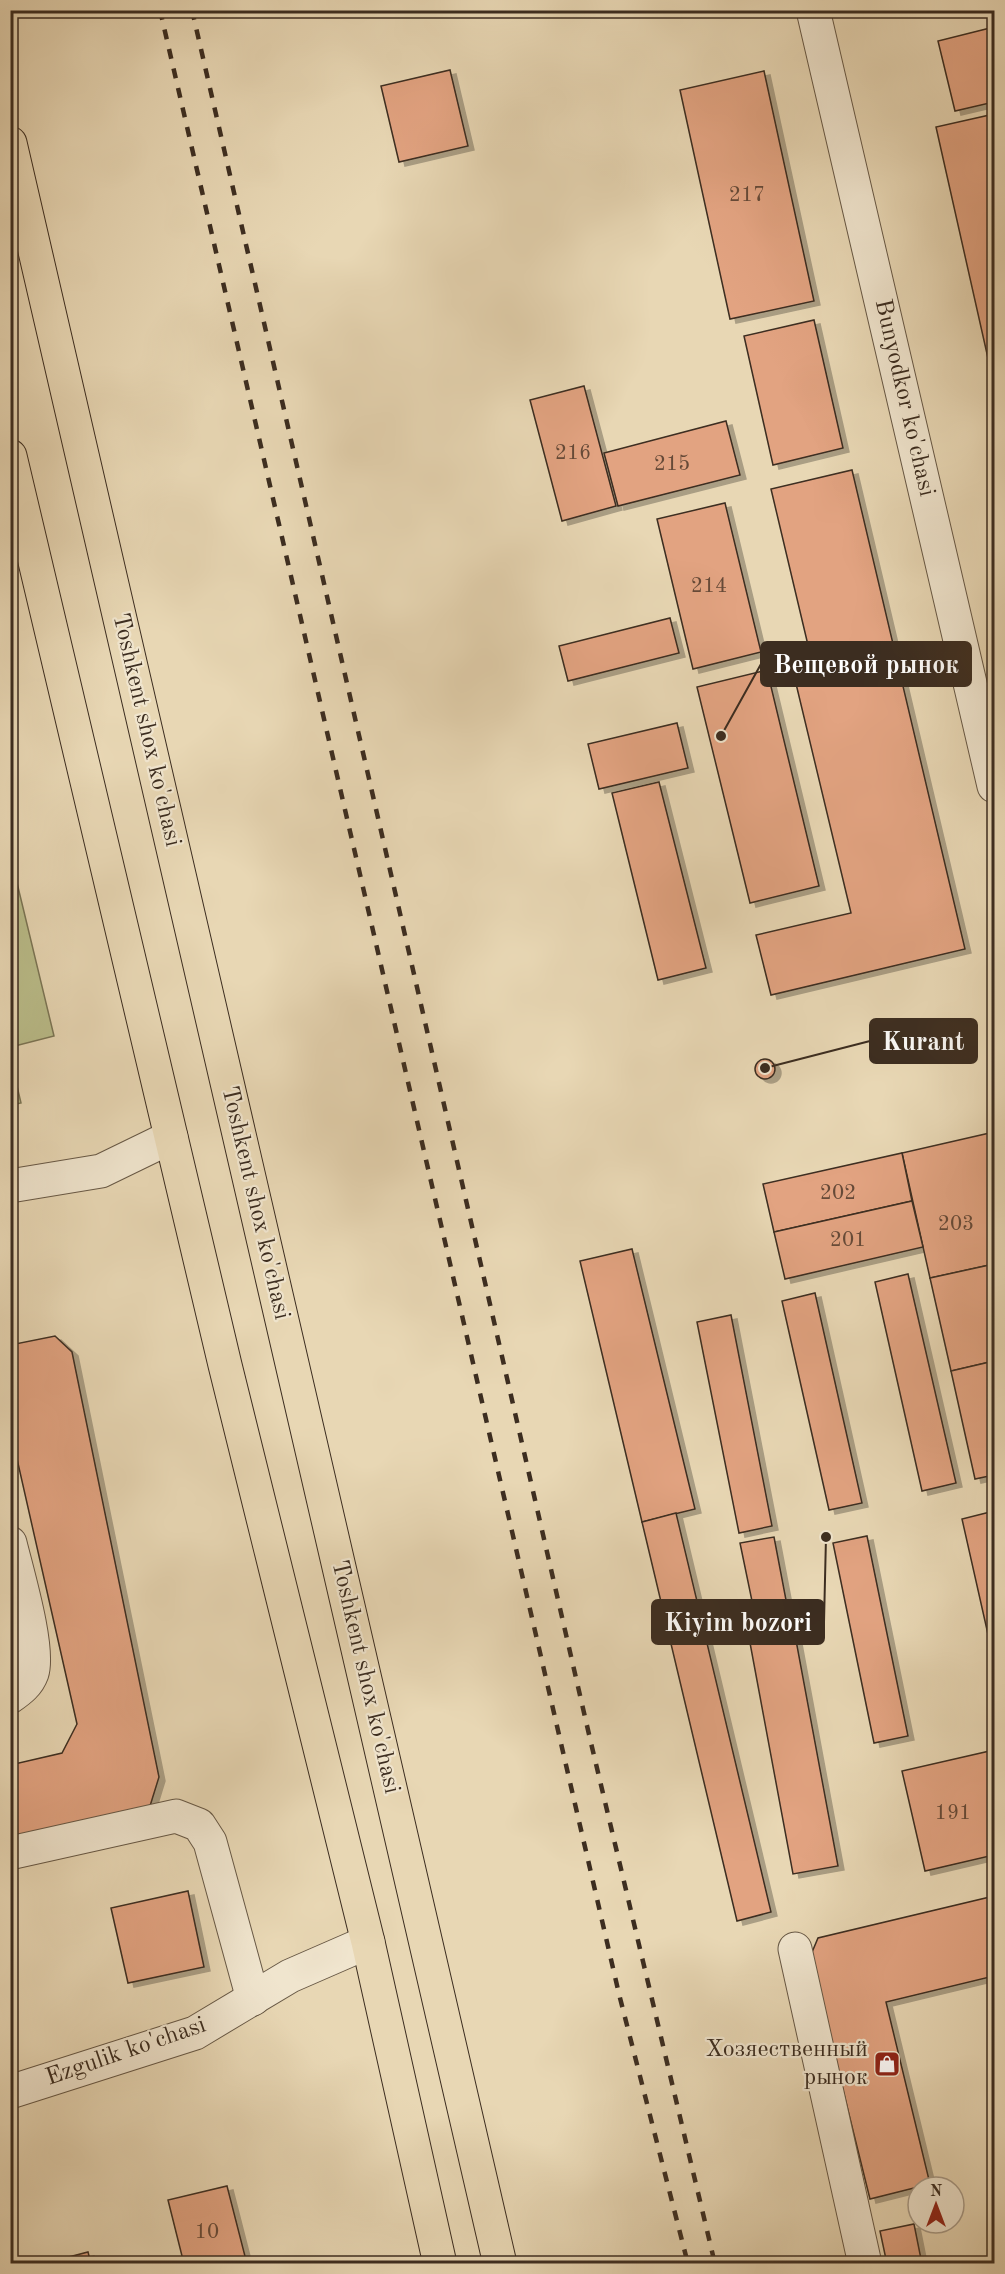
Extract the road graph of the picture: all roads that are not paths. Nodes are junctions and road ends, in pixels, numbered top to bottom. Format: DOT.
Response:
graph roads {
  1 [pos="813,10"];
  2 [pos="10,143"];
  3 [pos="10,456"];
  4 [pos="994,786"];
  5 [pos="171,1137"];
  6 [pos="10,1186"];
  7 [pos="10,1544"];
  8 [pos="10,1697"];
  9 [pos="10,1852"];
  10 [pos="368,1942"];
  11 [pos="795,1949"];
  12 [pos="253,1998"];
  13 [pos="10,2092"];
  14 [pos="440,2264"];
  15 [pos="500,2264"];
  16 [pos="865,2264"];
  1 -- 4 [label="street, Bunyodkor ko'chasi"];
  2 -- 15 [label="highway, Toshkent shox ko'chasi"];
  3 -- 5 [label="highway"];
  5 -- 6 [label="street"];
  5 -- 10 [label="highway"];
  7 -- 8 [label="street"];
  9 -- 12 [label="street"];
  10 -- 12 [label="street, Ezgulik ko'chasi"];
  10 -- 14 [label="highway"];
  11 -- 16 [label="street"];
  12 -- 13 [label="street, Ezgulik ko'chasi"];
}
